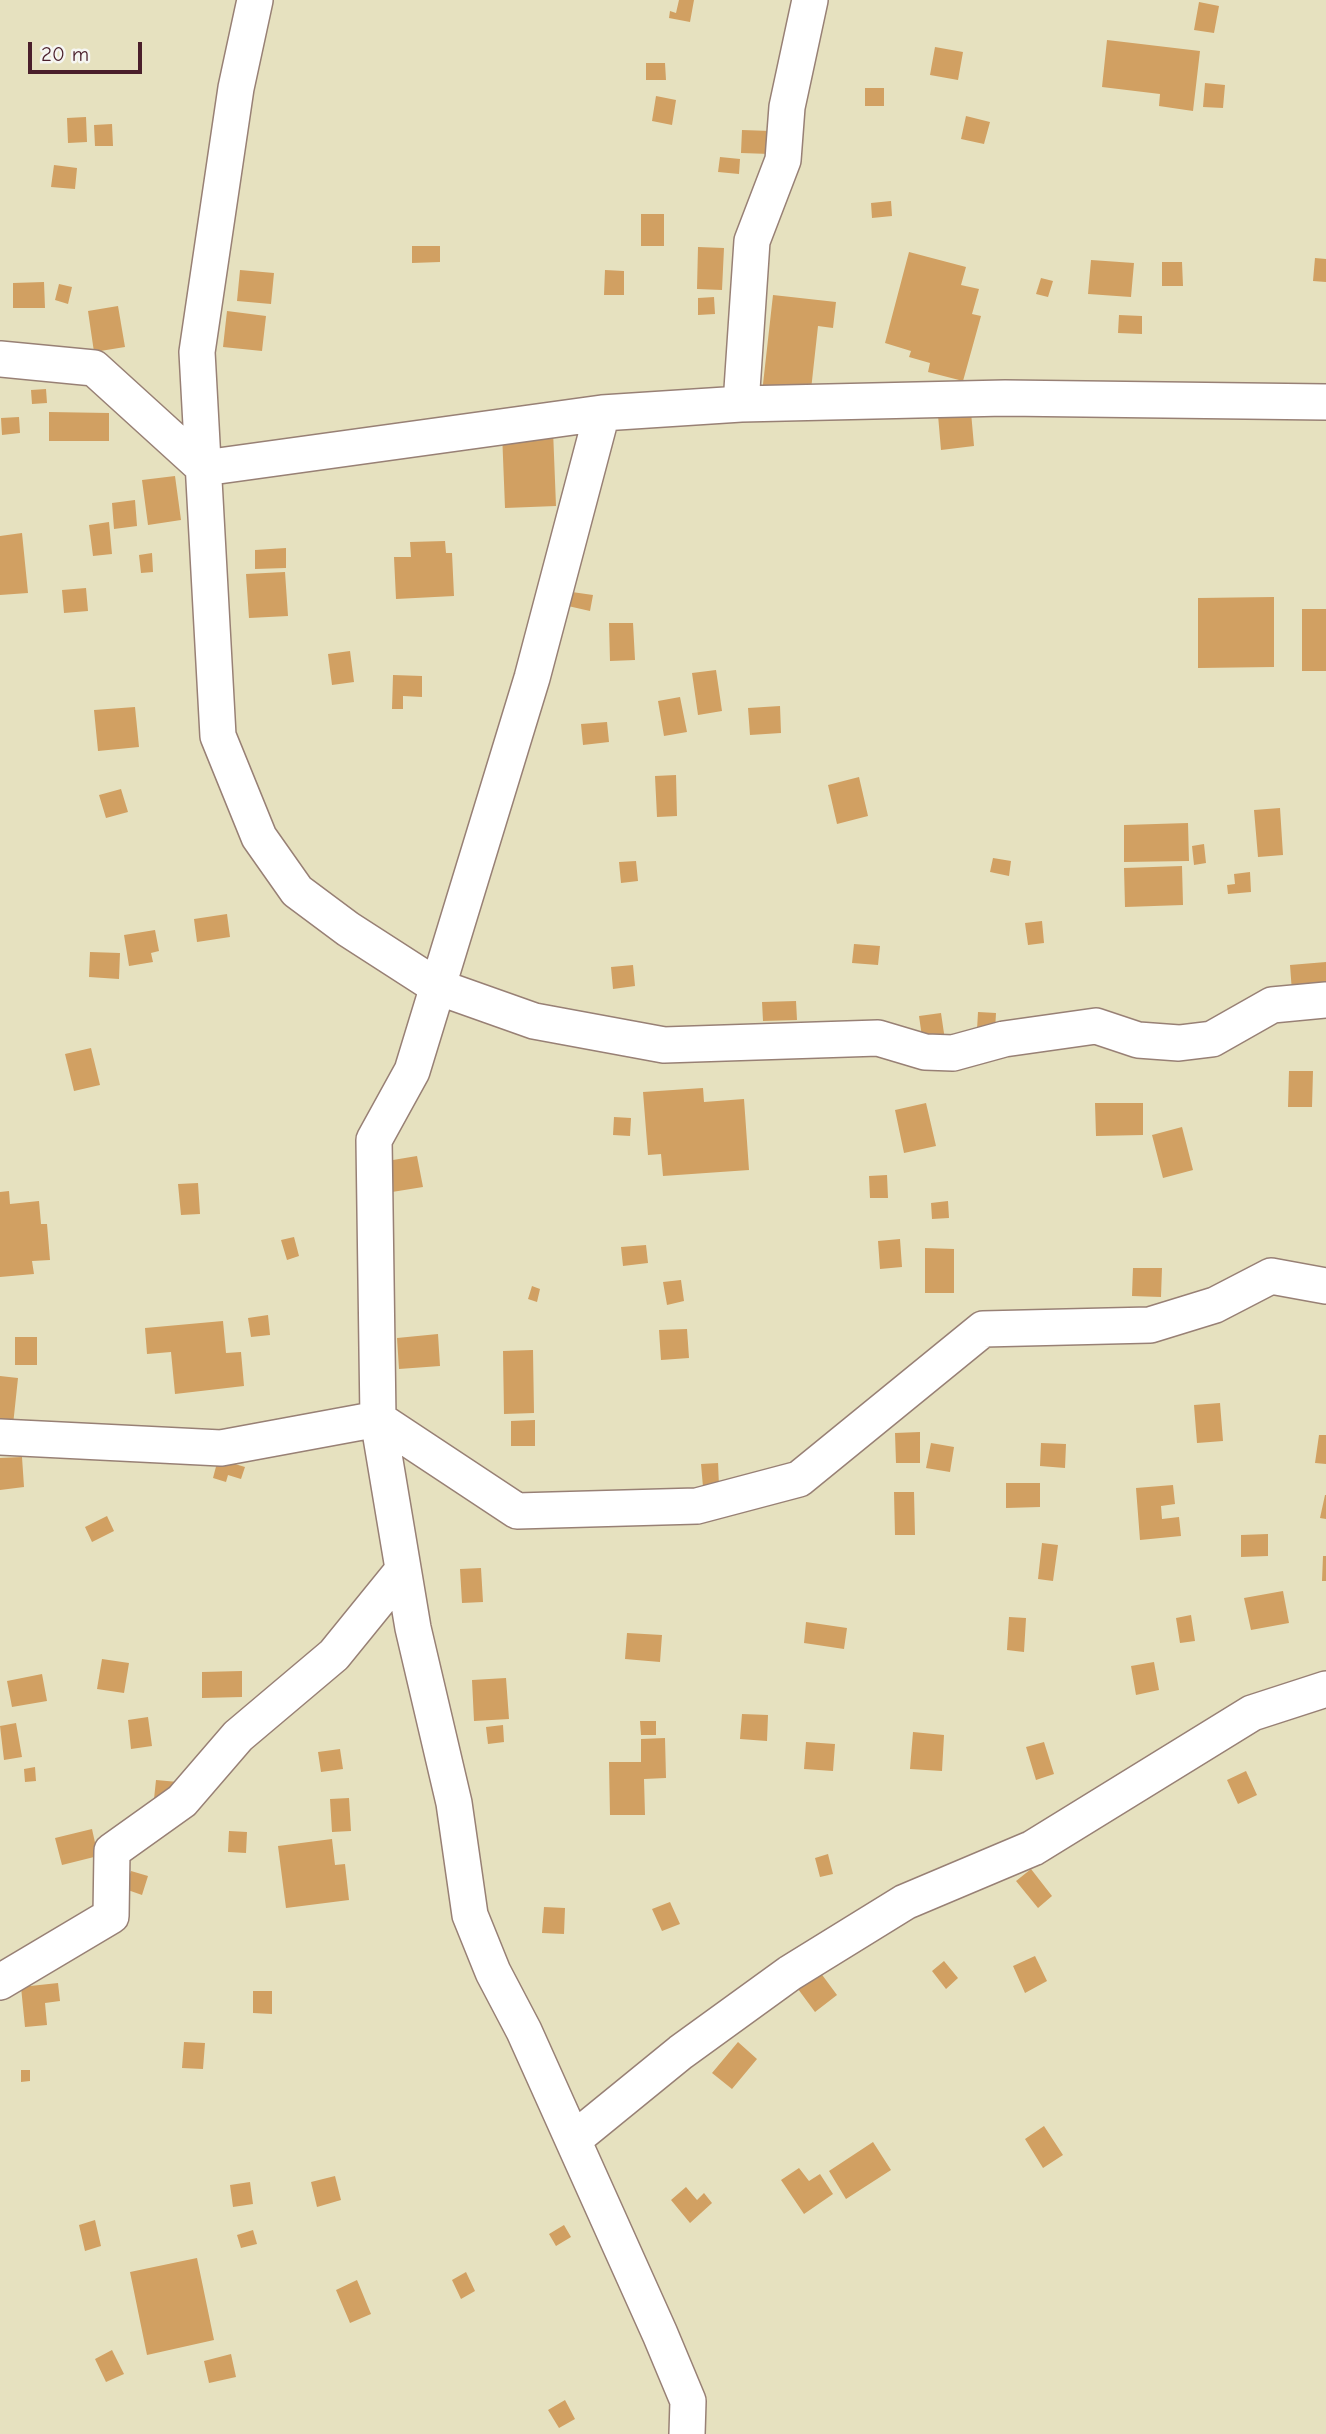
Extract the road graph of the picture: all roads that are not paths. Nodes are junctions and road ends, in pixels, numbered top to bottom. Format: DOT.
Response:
graph roads {
  1 [pos="255,0"];
  2 [pos="810,0"];
  3 [pos="0,359"];
  4 [pos="1326,402"];
  5 [pos="741,404"];
  6 [pos="602,413"];
  7 [pos="204,468"];
  8 [pos="438,987"];
  9 [pos="1326,1000"];
  10 [pos="1326,1286"];
  11 [pos="378,1419"];
  12 [pos="0,1437"];
  13 [pos="403,1570"];
  14 [pos="1326,1689"];
  15 [pos="0,1982"];
  16 [pos="573,2140"];
  17 [pos="687,2434"];
  1 -- 7 [label="street"];
  2 -- 5 [label="street"];
  3 -- 7 [label="street"];
  4 -- 5 [label="street"];
  5 -- 6 [label="street"];
  6 -- 7 [label="street"];
  6 -- 8 [label="street"];
  7 -- 8 [label="street"];
  8 -- 9 [label="street"];
  8 -- 11 [label="street"];
  10 -- 11 [label="street"];
  11 -- 12 [label="street"];
  11 -- 13 [label="street"];
  13 -- 15 [label="street"];
  13 -- 16 [label="street"];
  14 -- 16 [label="street"];
  16 -- 17 [label="street"];
}
